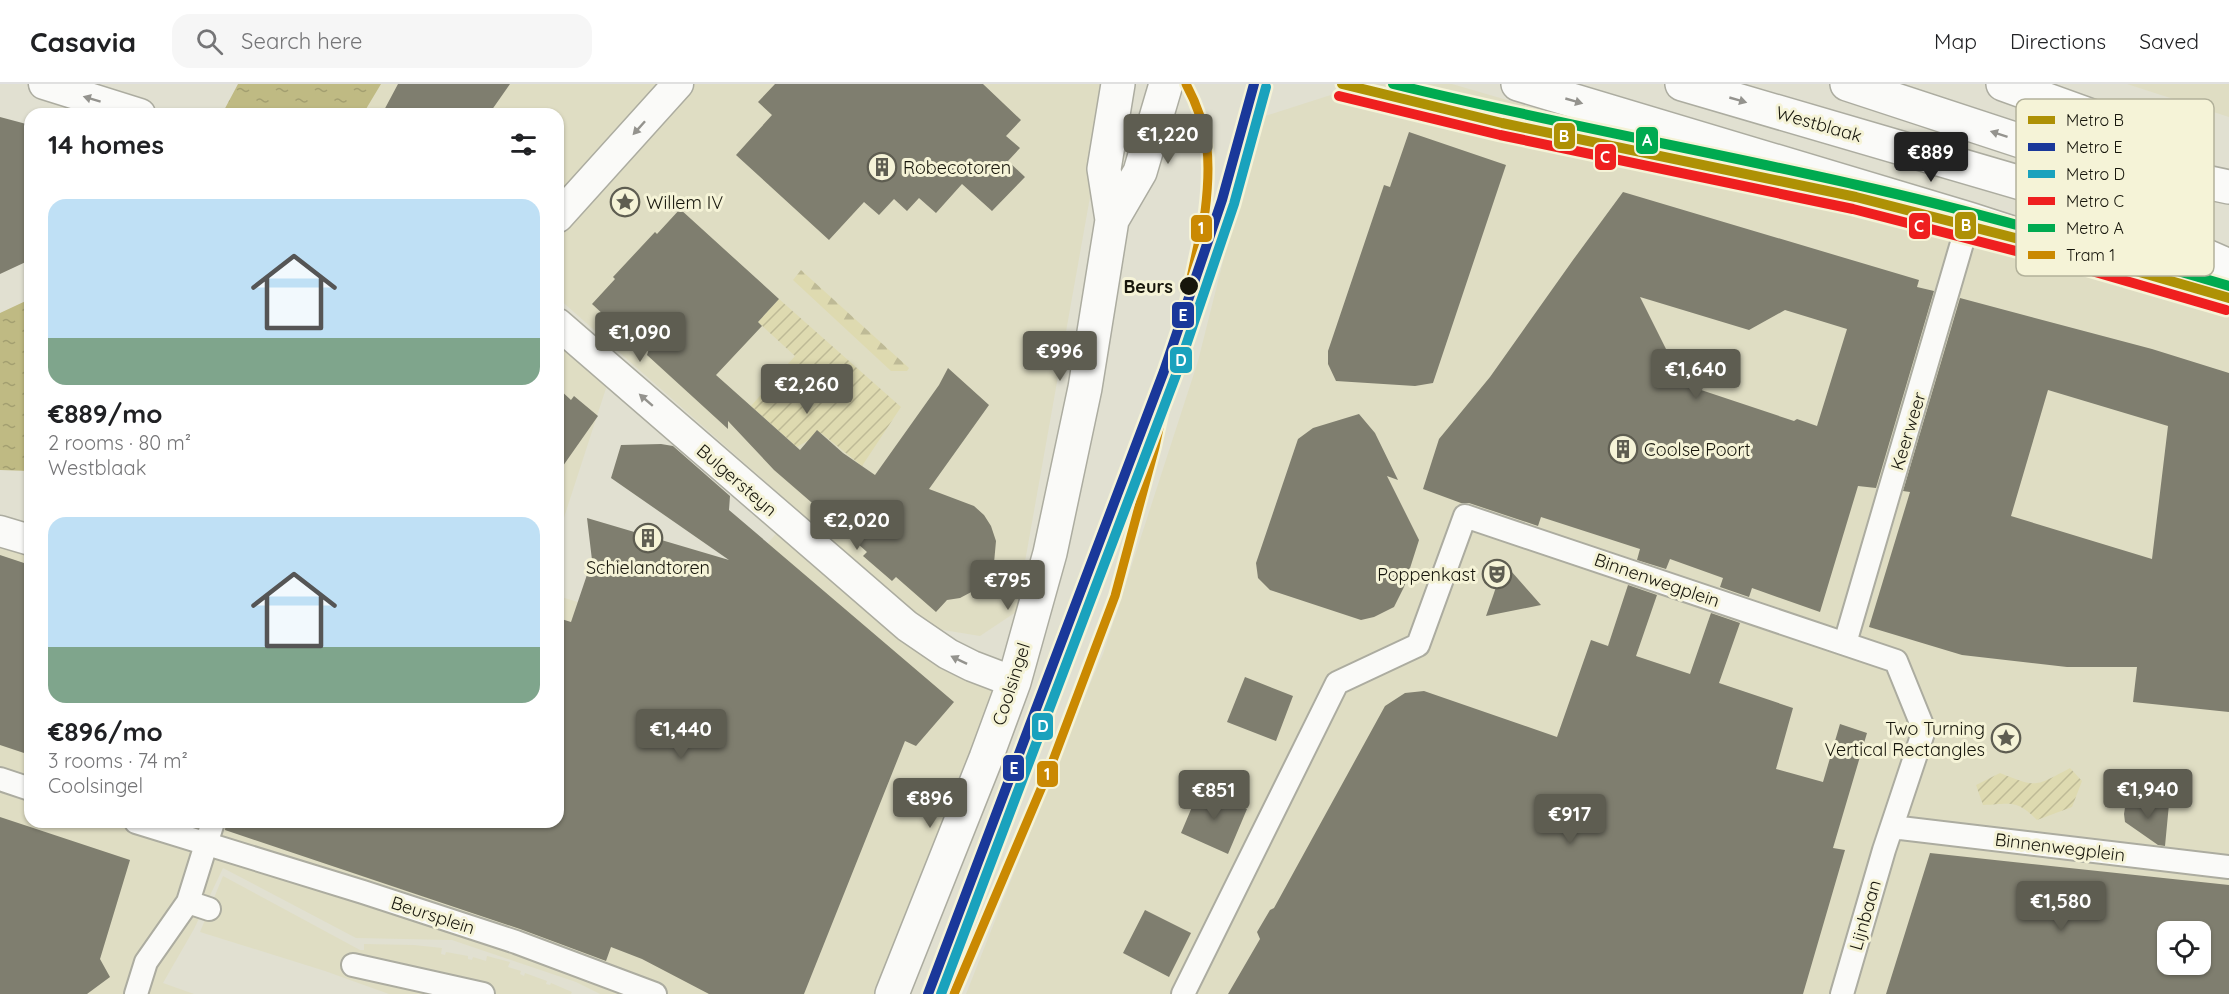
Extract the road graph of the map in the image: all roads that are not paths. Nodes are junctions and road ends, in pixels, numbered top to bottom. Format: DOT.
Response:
graph roads {
  1 [pos="44,84"];
  2 [pos="678,84"];
  3 [pos="1118,84"];
  4 [pos="1166,84"];
  5 [pos="1518,84"];
  6 [pos="1682,84"];
  7 [pos="1847,84"];
  8 [pos="2003,84"];
  9 [pos="2045,99"];
  10 [pos="121,108"];
  11 [pos="2016,139"];
  12 [pos="2016,182"];
  13 [pos="564,210"];
  14 [pos="1969,219"];
  15 [pos="1112,220"];
  16 [pos="2016,234"];
  17 [pos="2214,260"];
  18 [pos="2229,266"];
  19 [pos="564,329"];
  20 [pos="0,531"];
  21 [pos="24,538"];
  22 [pos="1845,643"];
  23 [pos="1014,682"];
  24 [pos="0,779"];
  25 [pos="24,787"];
  26 [pos="155,828"];
  27 [pos="211,828"];
  28 [pos="1890,831"];
  29 [pos="207,844"];
  30 [pos="2229,867"];
  31 [pos="354,965"];
  32 [pos="136,994"];
  33 [pos="483,994"];
  34 [pos="656,994"];
  35 [pos="892,994"];
  36 [pos="1183,994"];
  37 [pos="1842,994"];
  10 -- 1 [label="street, one-way"];
  2 -- 13 [label="street, one-way"];
  3 -- 15 [label="main road, Coolsingel"];
  4 -- 15 [label="main road, Coolsingel"];
  5 -- 14 [label="main road, one-way"];
  6 -- 12 [label="main road, Westblaak, one-way"];
  11 -- 7 [label="main road, one-way"];
  8 -- 9 [label="main road"];
  14 -- 16 [label="main road"];
  14 -- 22 [label="street, Keerweer"];
  15 -- 23 [label="main road, Coolsingel"];
  17 -- 18 [label="main road, Westblaak"];
  23 -- 19 [label="street, Bulgersteyn, one-way"];
  20 -- 21 [label="street"];
  22 -- 28 [label="street, Binnenwegplein"];
  22 -- 36 [label="street, Binnenwegplein"];
  23 -- 35 [label="main road, Coolsingel"];
  24 -- 25 [label="street"];
  26 -- 29 [label="street, Beursplein"];
  27 -- 29 [label="street"];
  28 -- 30 [label="street, Binnenwegplein"];
  28 -- 37 [label="street, Lijnbaan"];
  29 -- 32 [label="street"];
  29 -- 34 [label="street, Beursplein"];
  31 -- 33 [label="street"];
}
